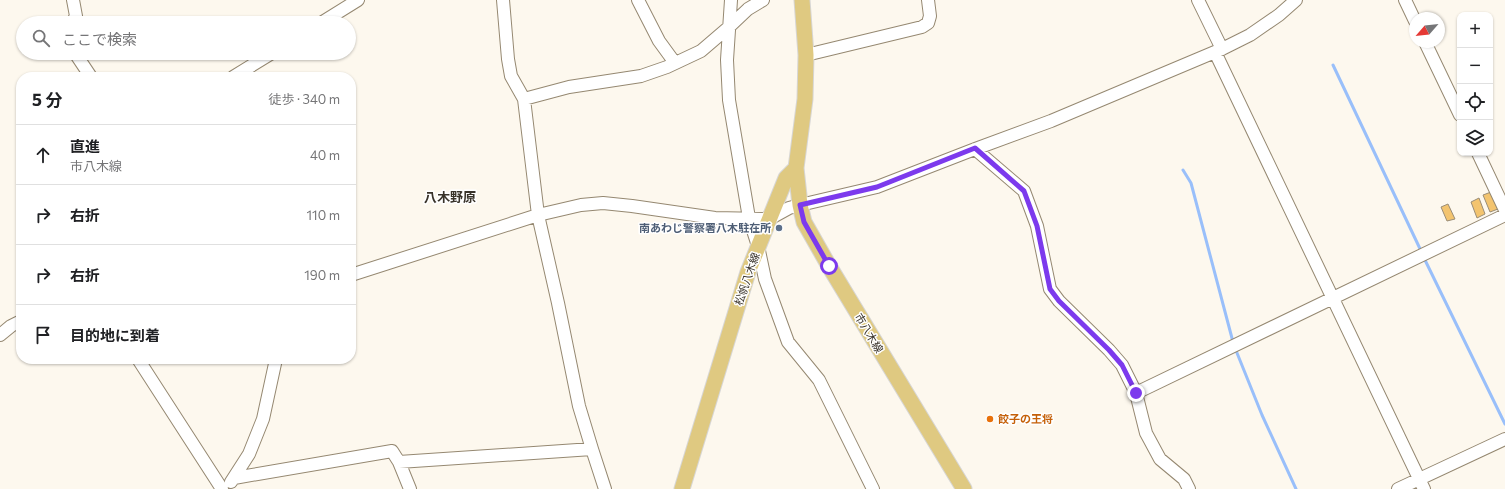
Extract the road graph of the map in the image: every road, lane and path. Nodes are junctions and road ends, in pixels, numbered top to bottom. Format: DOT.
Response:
graph roads {
  1 [pos="73,0"];
  2 [pos="358,0"];
  3 [pos="503,0"];
  4 [pos="638,0"];
  5 [pos="731,0"];
  6 [pos="763,0"];
  7 [pos="802,0"];
  8 [pos="928,0"];
  9 [pos="1198,0"];
  10 [pos="1296,0"];
  11 [pos="1405,0"];
  12 [pos="1411,12"];
  13 [pos="76,16"];
  14 [pos="332,16"];
  15 [pos="729,27"];
  16 [pos="1428,48"];
  17 [pos="1219,50"];
  18 [pos="806,55"];
  19 [pos="80,60"];
  20 [pos="261,60"];
  21 [pos="675,63"];
  22 [pos="88,72"];
  23 [pos="241,72"];
  24 [pos="524,99"];
  25 [pos="1457,109"];
  26 [pos="975,148"];
  27 [pos="1479,156"];
  28 [pos="796,168"];
  29 [pos="800,205"];
  30 [pos="1505,210"];
  31 [pos="538,215"];
  32 [pos="1505,215"];
  33 [pos="748,218"];
  34 [pos="769,219"];
  35 [pos="758,246"];
  36 [pos="356,273"];
  37 [pos="1332,297"];
  38 [pos="16,324"];
  39 [pos="0,335"];
  40 [pos="141,364"];
  41 [pos="275,364"];
  42 [pos="1136,393"];
  43 [pos="1505,439"];
  44 [pos="592,449"];
  45 [pos="399,462"];
  46 [pos="234,478"];
  47 [pos="1422,484"];
  48 [pos="222,489"];
  49 [pos="227,489"];
  50 [pos="410,489"];
  51 [pos="606,489"];
  52 [pos="682,489"];
  53 [pos="873,489"];
  54 [pos="964,489"];
  55 [pos="1189,489"];
  56 [pos="1398,489"];
  1 -- 13 [label="street"];
  2 -- 14 [label="street"];
  3 -- 24 [label="street"];
  4 -- 21 [label="street"];
  5 -- 15 [label="street"];
  6 -- 15 [label="street"];
  7 -- 18 [label="main road"];
  8 -- 18 [label="street"];
  9 -- 17 [label="street"];
  10 -- 17 [label="street"];
  11 -- 12 [label="street"];
  15 -- 21 [label="street"];
  15 -- 33 [label="street"];
  16 -- 25 [label="street"];
  17 -- 26 [label="street"];
  17 -- 37 [label="street"];
  18 -- 28 [label="main road"];
  19 -- 22 [label="street"];
  20 -- 23 [label="street"];
  21 -- 24 [label="street"];
  24 -- 31 [label="street"];
  26 -- 29 [label="street"];
  26 -- 42 [label="street"];
  27 -- 30 [label="street"];
  28 -- 29 [label="main road, 市八木線"];
  28 -- 34 [label="main road, 松帆八木線"];
  29 -- 34 [label="street"];
  29 -- 54 [label="main road, 市八木線"];
  31 -- 33 [label="street"];
  31 -- 36 [label="street"];
  31 -- 44 [label="street"];
  32 -- 37 [label="street"];
  33 -- 34 [label="street"];
  33 -- 35 [label="street"];
  34 -- 35 [label="main road, 松帆八木線"];
  35 -- 52 [label="main road, 松帆八木線"];
  35 -- 53 [label="street"];
  37 -- 42 [label="street"];
  37 -- 47 [label="street"];
  38 -- 39 [label="street"];
  40 -- 48 [label="street"];
  41 -- 46 [label="street"];
  42 -- 55 [label="street"];
  43 -- 47 [label="street"];
  44 -- 45 [label="street"];
  44 -- 51 [label="street"];
  45 -- 46 [label="street"];
  45 -- 50 [label="street"];
  46 -- 49 [label="street"];
  47 -- 56 [label="street"];
}
